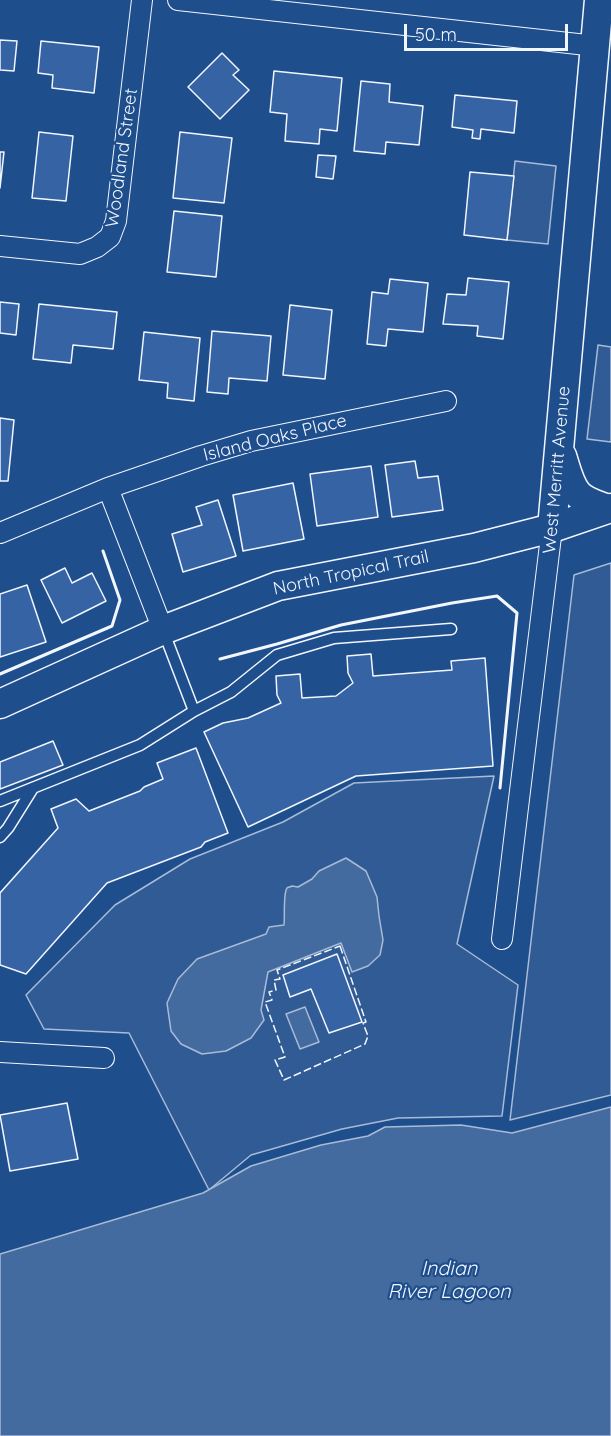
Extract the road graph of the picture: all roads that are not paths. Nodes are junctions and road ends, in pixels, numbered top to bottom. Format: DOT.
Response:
graph roads {
  1 [pos="142,0"];
  2 [pos="178,0"];
  3 [pos="599,0"];
  4 [pos="596,46"];
  5 [pos="0,246"];
  6 [pos="446,401"];
  7 [pos="560,448"];
  8 [pos="108,488"];
  9 [pos="609,509"];
  10 [pos="552,528"];
  11 [pos="0,533"];
  12 [pos="451,629"];
  13 [pos="163,630"];
  14 [pos="0,704"];
  15 [pos="194,711"];
  16 [pos="34,787"];
  17 [pos="0,801"];
  18 [pos="0,837"];
  19 [pos="502,939"];
  20 [pos="0,1052"];
  21 [pos="104,1058"];
  1 -- 5 [label="street, Woodland Street"];
  2 -- 4 [label="street"];
  3 -- 4 [label="street, West Merritt Avenue"];
  4 -- 7 [label="street, West Merritt Avenue"];
  6 -- 8 [label="street, Island Oaks Place"];
  7 -- 9 [label="street"];
  7 -- 10 [label="street, West Merritt Avenue"];
  8 -- 11 [label="street, Island Oaks Place"];
  8 -- 13 [label="street"];
  9 -- 10 [label="street, North Tropical Trail"];
  10 -- 13 [label="street, North Tropical Trail"];
  10 -- 19 [label="street, West Merritt Avenue"];
  12 -- 15 [label="lane"];
  13 -- 14 [label="street, North Tropical Trail"];
  13 -- 15 [label="lane"];
  15 -- 16 [label="lane"];
  16 -- 17 [label="lane"];
  16 -- 18 [label="lane"];
  20 -- 21 [label="street"];
}
